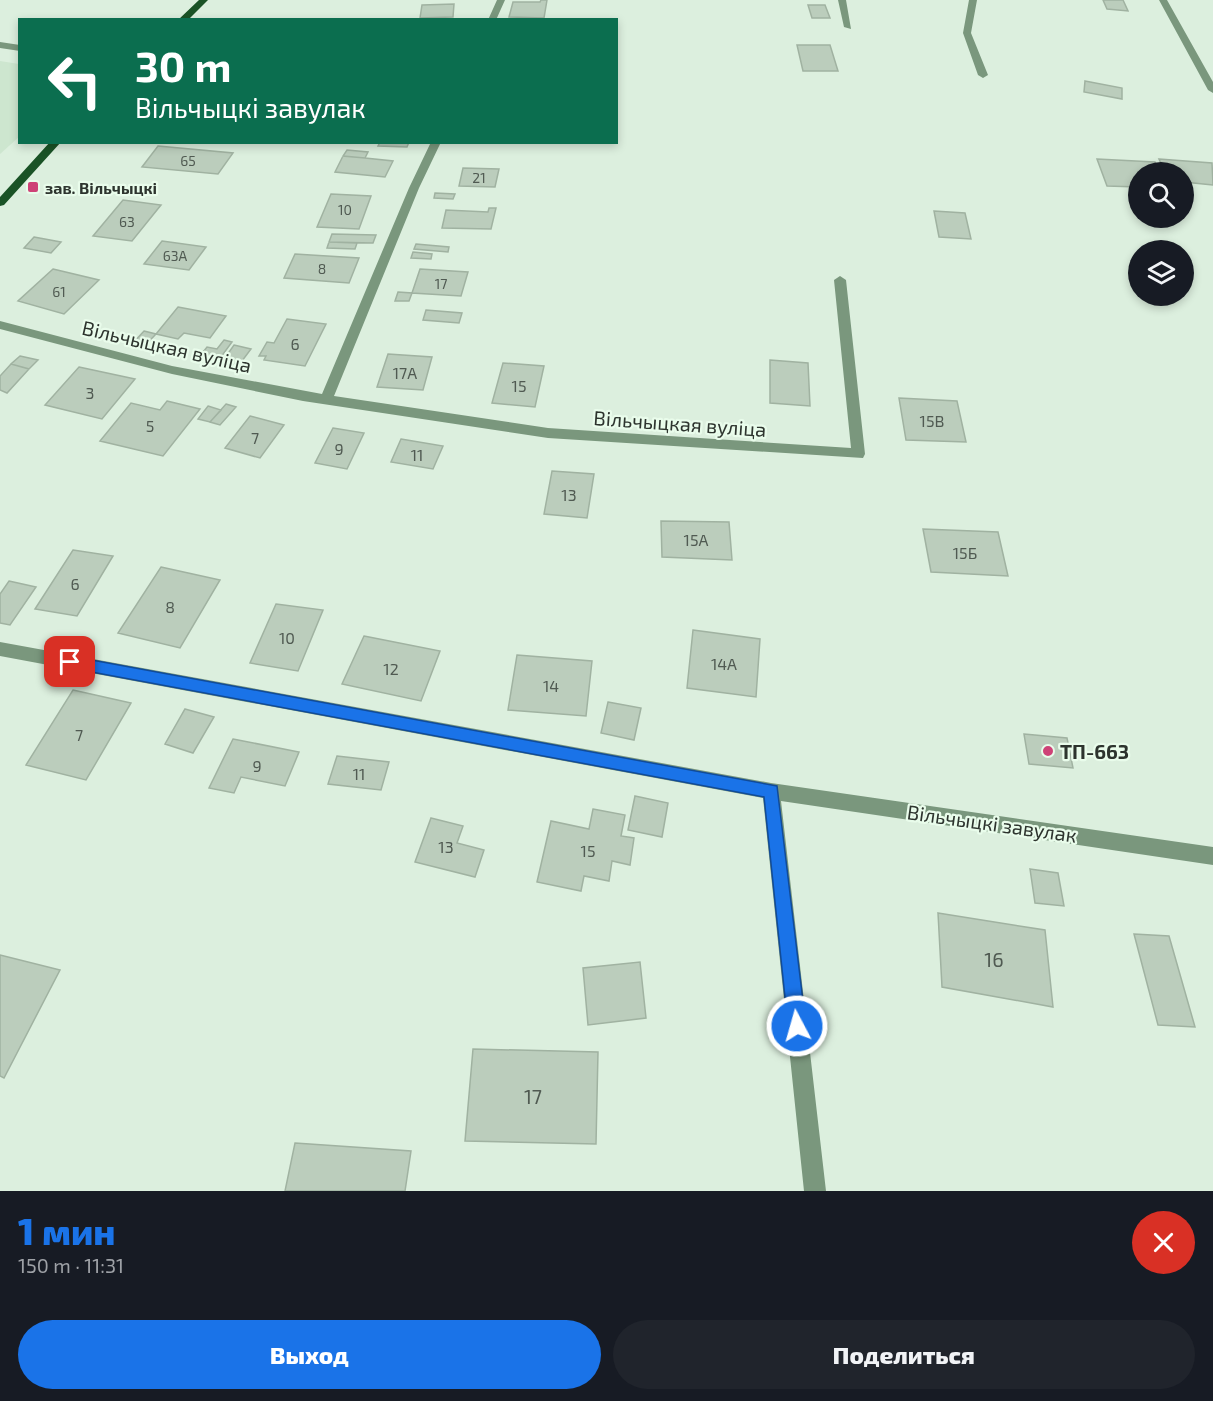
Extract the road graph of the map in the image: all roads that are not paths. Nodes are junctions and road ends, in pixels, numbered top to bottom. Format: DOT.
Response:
graph roads {
  1 [pos="204,0"];
  2 [pos="501,0"];
  3 [pos="842,0"];
  4 [pos="974,0"];
  5 [pos="1163,0"];
  6 [pos="184,18"];
  7 [pos="493,18"];
  8 [pos="848,27"];
  9 [pos="0,45"];
  10 [pos="18,48"];
  11 [pos="983,75"];
  12 [pos="1213,90"];
  13 [pos="54,144"];
  14 [pos="435,144"];
  15 [pos="0,202"];
  16 [pos="840,280"];
  17 [pos="0,325"];
  18 [pos="326,400"];
  19 [pos="0,649"];
  20 [pos="771,791"];
  21 [pos="1213,856"];
  22 [pos="815,1191"];
  1 -- 6 [label="main road"];
  2 -- 7 [label="street"];
  3 -- 8 [label="street"];
  4 -- 11 [label="street"];
  5 -- 12 [label="street"];
  9 -- 10 [label="street"];
  13 -- 15 [label="main road"];
  14 -- 18 [label="street"];
  16 -- 18 [label="street, Вільчыцкая вуліца"];
  17 -- 18 [label="street, Вільчыцкая вуліца"];
  19 -- 20 [label="street, Вільчыцкі завулак"];
  20 -- 21 [label="street, Вільчыцкі завулак"];
  20 -- 22 [label="street"];
}
